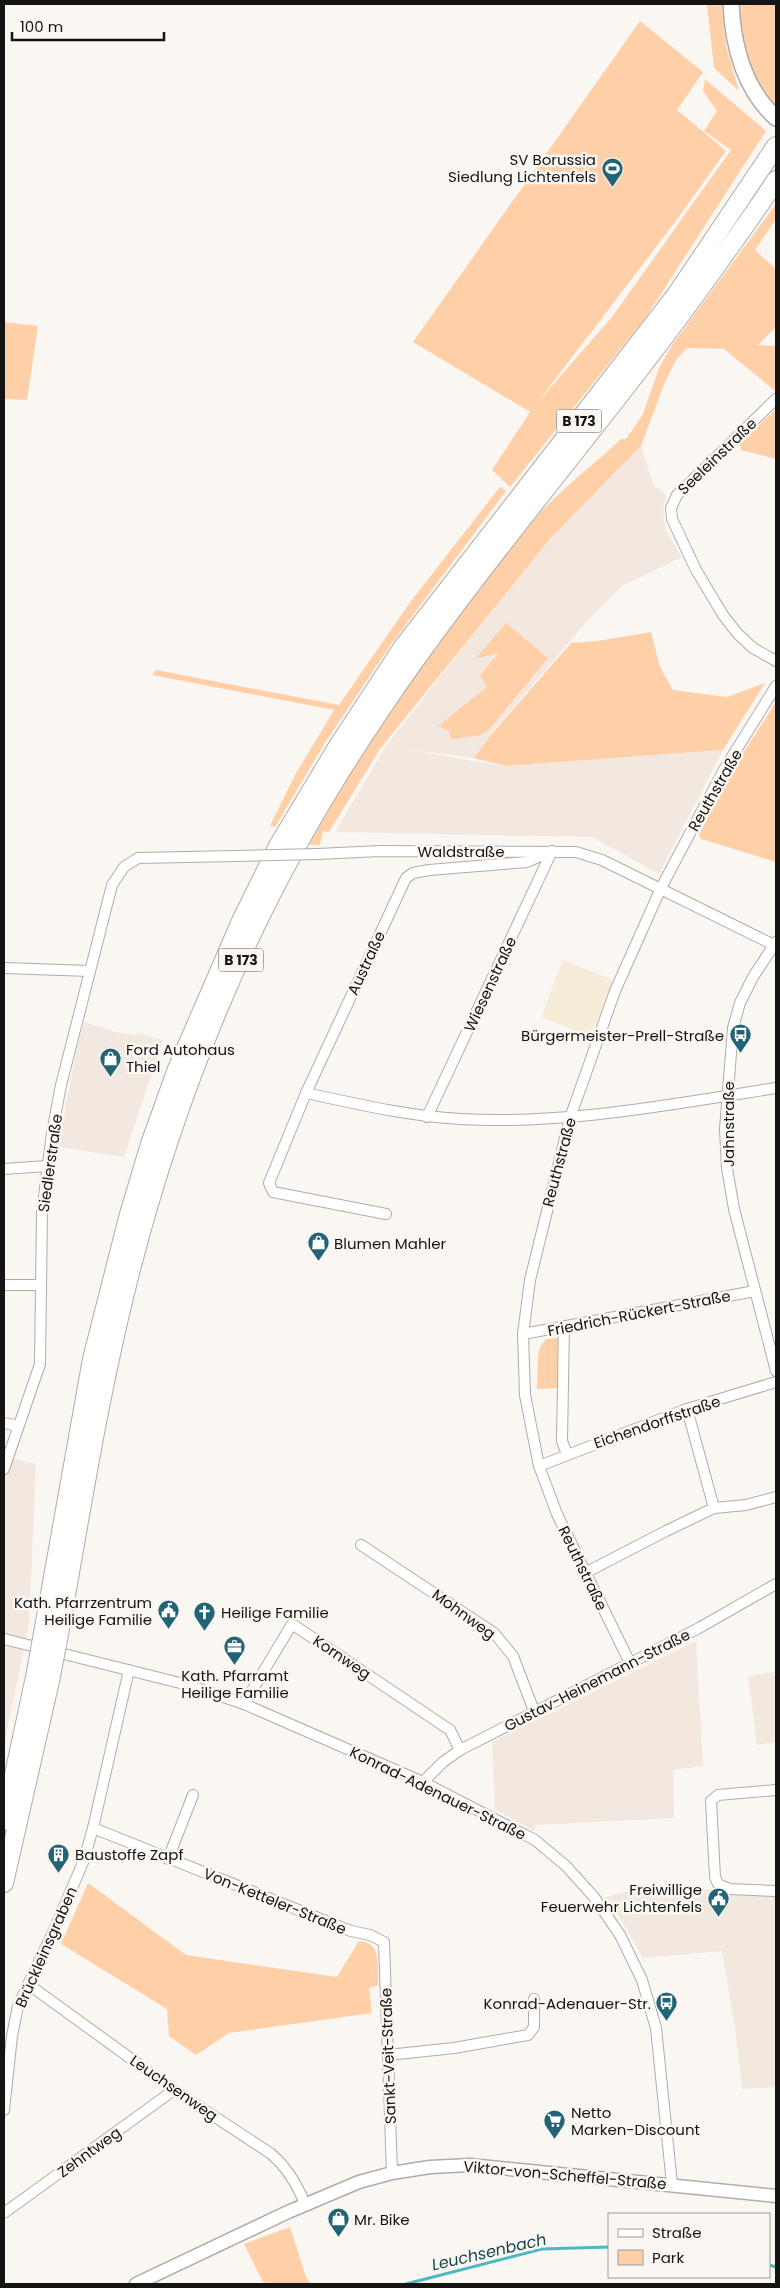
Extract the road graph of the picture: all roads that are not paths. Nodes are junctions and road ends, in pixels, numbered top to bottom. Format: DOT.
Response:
graph roads {
  1 [pos="731,4"];
  2 [pos="776,118"];
  3 [pos="775,148"];
  4 [pos="776,180"];
  5 [pos="776,399"];
  6 [pos="776,662"];
  7 [pos="776,686"];
  8 [pos="552,851"];
  9 [pos="128,863"];
  10 [pos="661,888"];
  11 [pos="775,944"];
  12 [pos="4,968"];
  13 [pos="90,971"];
  14 [pos="776,1088"];
  15 [pos="306,1093"];
  16 [pos="726,1096"];
  17 [pos="427,1117"];
  18 [pos="570,1118"];
  19 [pos="48,1166"];
  20 [pos="4,1169"];
  21 [pos="386,1214"];
  22 [pos="4,1285"];
  23 [pos="41,1285"];
  24 [pos="755,1291"];
  25 [pos="564,1326"];
  26 [pos="523,1334"];
  27 [pos="776,1371"];
  28 [pos="776,1382"];
  29 [pos="687,1409"];
  30 [pos="4,1423"];
  31 [pos="18,1426"];
  32 [pos="567,1454"];
  33 [pos="539,1466"];
  34 [pos="4,1469"];
  35 [pos="776,1497"];
  36 [pos="714,1508"];
  37 [pos="361,1544"];
  38 [pos="585,1573"];
  39 [pos="776,1584"];
  40 [pos="53,1623"];
  41 [pos="4,1639"];
  42 [pos="630,1663"];
  43 [pos="128,1670"];
  44 [pos="42,1679"];
  45 [pos="244,1704"];
  46 [pos="534,1711"];
  47 [pos="460,1750"];
  48 [pos="423,1782"];
  49 [pos="776,1790"];
  50 [pos="193,1795"];
  51 [pos="4,1821"];
  52 [pos="93,1828"];
  53 [pos="168,1859"];
  54 [pos="4,1883"];
  55 [pos="776,1891"];
  56 [pos="382,1940"];
  57 [pos="28,1984"];
  58 [pos="534,1999"];
  59 [pos="388,2055"];
  60 [pos="174,2090"];
  61 [pos="4,2110"];
  62 [pos="392,2173"];
  63 [pos="672,2184"];
  64 [pos="776,2196"];
  65 [pos="305,2204"];
  66 [pos="4,2212"];
  67 [pos="136,2284"];
  1 -- 2 [label="main road"];
  3 -- 40 [label="highway, B 173"];
  4 -- 40 [label="highway, B 173"];
  5 -- 6 [label="street, Seeleinstraße"];
  7 -- 10 [label="street, Reuthstraße"];
  8 -- 9 [label="street, Waldstraße, bridge"];
  8 -- 10 [label="street, Waldstraße"];
  8 -- 15 [label="street, Austraße"];
  8 -- 17 [label="street, Wiesenstraße"];
  9 -- 13 [label="street, Siedlerstraße"];
  10 -- 11 [label="street, Waldstraße"];
  10 -- 18 [label="street, Reuthstraße"];
  11 -- 16 [label="street, Jahnstraße"];
  12 -- 13 [label="street"];
  13 -- 19 [label="street, Siedlerstraße"];
  14 -- 16 [label="street"];
  15 -- 17 [label="street"];
  15 -- 21 [label="street, Austraße"];
  16 -- 18 [label="street"];
  16 -- 24 [label="street, Jahnstraße"];
  17 -- 18 [label="street"];
  18 -- 26 [label="street, Reuthstraße"];
  19 -- 20 [label="street"];
  19 -- 23 [label="street, Siedlerstraße"];
  22 -- 23 [label="street"];
  23 -- 31 [label="street, Siedlerstraße"];
  24 -- 25 [label="street, Friedrich-Rückert-Straße"];
  24 -- 27 [label="street, Jahnstraße"];
  25 -- 26 [label="street, Friedrich-Rückert-Straße"];
  25 -- 32 [label="street"];
  26 -- 33 [label="street, Reuthstraße"];
  28 -- 29 [label="street, Eichendorffstraße"];
  29 -- 32 [label="street, Eichendorffstraße"];
  29 -- 36 [label="street"];
  30 -- 31 [label="street"];
  31 -- 34 [label="street, Siedlerstraße"];
  32 -- 33 [label="street, Eichendorffstraße"];
  33 -- 38 [label="street, Reuthstraße"];
  35 -- 36 [label="street"];
  36 -- 38 [label="street"];
  37 -- 46 [label="street, Mohnweg"];
  38 -- 42 [label="street, Reuthstraße"];
  39 -- 42 [label="street, Gustav-Heinemann-Straße"];
  40 -- 44 [label="highway, B 173, bridge"];
  41 -- 43 [label="street, Konrad-Adenauer-Straße"];
  42 -- 46 [label="street, Gustav-Heinemann-Straße"];
  43 -- 45 [label="street, Konrad-Adenauer-Straße"];
  43 -- 52 [label="street, Brückleinsgraben"];
  44 -- 51 [label="highway, B 173"];
  44 -- 54 [label="highway, B 173"];
  45 -- 47 [label="street, Kornweg"];
  45 -- 48 [label="street, Konrad-Adenauer-Straße"];
  46 -- 47 [label="street, Gustav-Heinemann-Straße"];
  47 -- 48 [label="street, Gustav-Heinemann-Straße"];
  48 -- 63 [label="street, Konrad-Adenauer-Straße"];
  49 -- 55 [label="street"];
  50 -- 53 [label="street"];
  52 -- 53 [label="street, Von-Ketteler-Straße"];
  52 -- 57 [label="street, Brückleinsgraben"];
  53 -- 56 [label="street, Von-Ketteler-Straße"];
  56 -- 59 [label="street, Sankt-Veit-Straße"];
  57 -- 60 [label="street, Leuchsenweg"];
  57 -- 61 [label="street, Brückleinsgraben"];
  58 -- 59 [label="street"];
  59 -- 62 [label="street, Sankt-Veit-Straße"];
  60 -- 65 [label="street, Leuchsenweg"];
  60 -- 66 [label="street, Zehntweg"];
  62 -- 63 [label="street, Viktor-von-Scheffel-Straße"];
  62 -- 65 [label="street, Viktor-von-Scheffel-Straße"];
  63 -- 64 [label="street, Viktor-von-Scheffel-Straße"];
  65 -- 67 [label="street, Viktor-von-Scheffel-Straße"];
}
